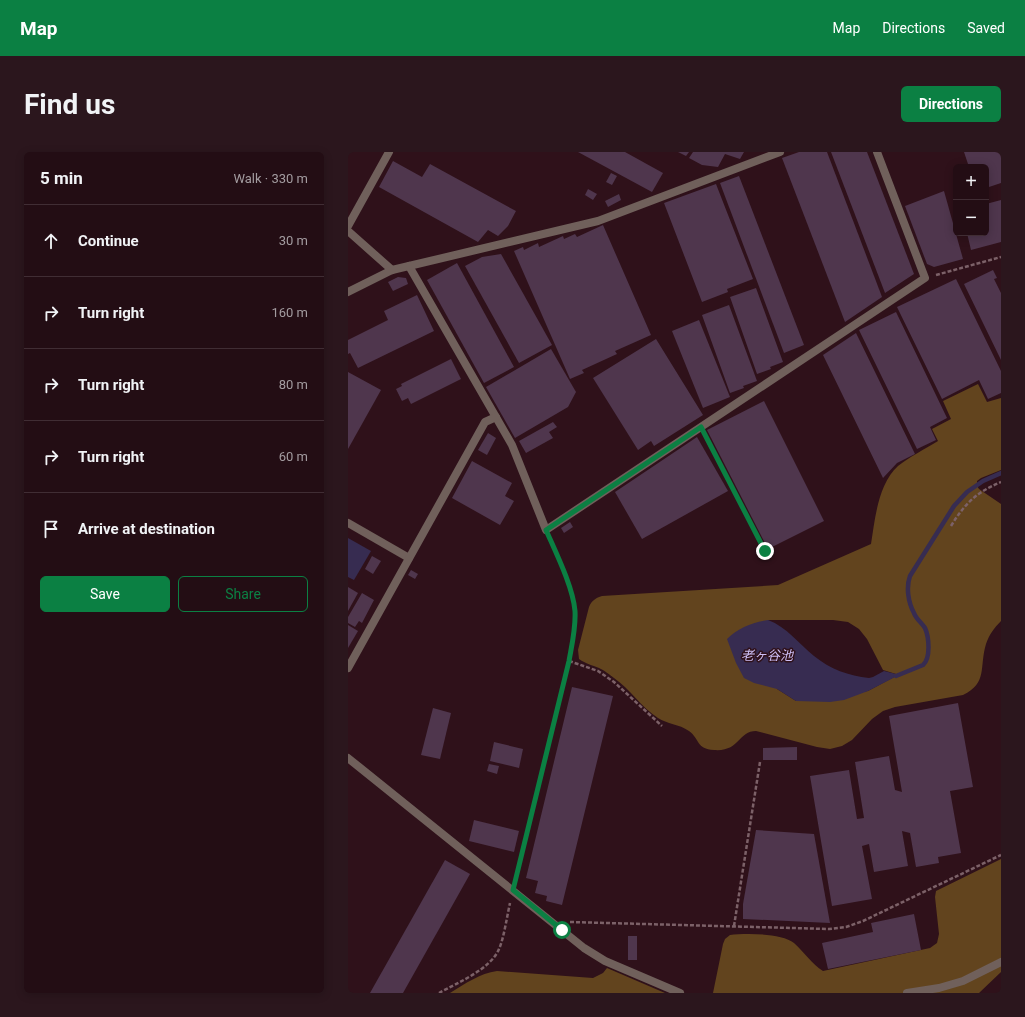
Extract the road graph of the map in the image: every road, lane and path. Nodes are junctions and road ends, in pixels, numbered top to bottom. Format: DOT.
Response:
graph roads {
  1 [pos="389,152"];
  2 [pos="780,152"];
  3 [pos="877,152"];
  4 [pos="348,226"];
  5 [pos="348,231"];
  6 [pos="1001,257"];
  7 [pos="409,266"];
  8 [pos="392,270"];
  9 [pos="925,278"];
  10 [pos="348,292"];
  11 [pos="496,417"];
  12 [pos="701,427"];
  13 [pos="1001,482"];
  14 [pos="348,523"];
  15 [pos="951,526"];
  16 [pos="546,530"];
  17 [pos="765,551"];
  18 [pos="410,558"];
  19 [pos="569,661"];
  20 [pos="348,668"];
  21 [pos="662,726"];
  22 [pos="348,758"];
  23 [pos="760,762"];
  24 [pos="1001,855"];
  25 [pos="513,890"];
  26 [pos="734,926"];
  27 [pos="562,930"];
  28 [pos="1001,962"];
  29 [pos="439,993"];
  30 [pos="680,993"];
  31 [pos="907,993"];
  1 -- 4 [label="street"];
  2 -- 7 [label="street"];
  3 -- 9 [label="street"];
  5 -- 8 [label="street"];
  6 -- 9 [label="path"];
  7 -- 8 [label="street"];
  7 -- 11 [label="street"];
  8 -- 10 [label="street"];
  9 -- 12 [label="street"];
  11 -- 16 [label="street"];
  11 -- 18 [label="street"];
  12 -- 16 [label="street"];
  12 -- 17 [label="path"];
  13 -- 15 [label="path"];
  14 -- 18 [label="street"];
  16 -- 19 [label="path"];
  18 -- 20 [label="street"];
  19 -- 21 [label="path"];
  19 -- 25 [label="path"];
  22 -- 25 [label="street"];
  23 -- 26 [label="path"];
  24 -- 26 [label="path"];
  25 -- 27 [label="street"];
  25 -- 29 [label="path"];
  26 -- 27 [label="path"];
  27 -- 30 [label="street"];
  28 -- 31 [label="street"];
}
